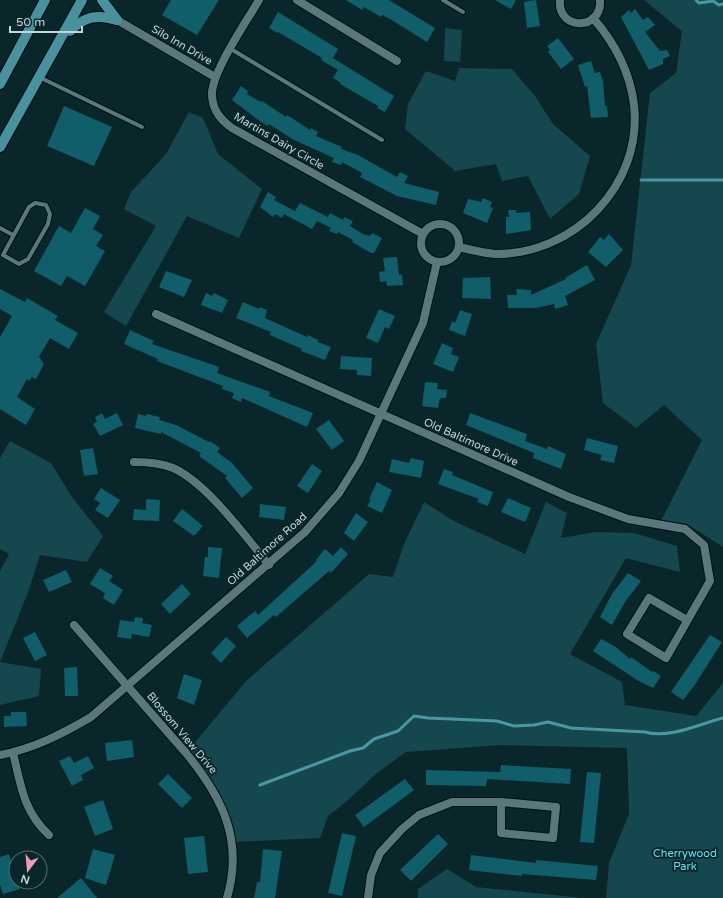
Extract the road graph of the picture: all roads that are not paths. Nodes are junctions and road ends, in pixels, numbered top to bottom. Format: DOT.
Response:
graph roads {
  1 [pos="45,0"];
  2 [pos="82,0"];
  3 [pos="102,0"];
  4 [pos="259,0"];
  5 [pos="297,0"];
  6 [pos="444,0"];
  7 [pos="560,0"];
  8 [pos="600,0"];
  9 [pos="463,12"];
  10 [pos="593,18"];
  11 [pos="117,20"];
  12 [pos="62,38"];
  13 [pos="231,49"];
  14 [pos="397,61"];
  15 [pos="39,77"];
  16 [pos="215,77"];
  17 [pos="0,84"];
  18 [pos="142,127"];
  19 [pos="382,140"];
  20 [pos="0,147"];
  21 [pos="0,228"];
  22 [pos="423,234"];
  23 [pos="13,235"];
  24 [pos="459,247"];
  25 [pos="437,262"];
  26 [pos="156,314"];
  27 [pos="381,414"];
  28 [pos="134,462"];
  29 [pos="269,564"];
  30 [pos="687,620"];
  31 [pos="74,625"];
  32 [pos="129,686"];
  33 [pos="13,753"];
  34 [pos="0,755"];
  35 [pos="501,802"];
  36 [pos="49,835"];
  37 [pos="227,898"];
  38 [pos="368,898"];
  1 -- 17 [label="main road"];
  2 -- 12 [label="main road"];
  3 -- 11 [label="main road"];
  4 -- 13 [label="street, Martins Dairy Circle"];
  5 -- 14 [label="street"];
  6 -- 9 [label="lane"];
  7 -- 10 [label="street"];
  8 -- 10 [label="street"];
  10 -- 24 [label="street"];
  11 -- 12 [label="main road"];
  11 -- 16 [label="street, Silo Inn Drive"];
  12 -- 15 [label="main road"];
  13 -- 16 [label="street, Martins Dairy Circle"];
  13 -- 19 [label="lane"];
  15 -- 18 [label="lane"];
  15 -- 20 [label="main road"];
  16 -- 22 [label="street, Martins Dairy Circle"];
  21 -- 23 [label="lane"];
  22 -- 24 [label="street"];
  22 -- 25 [label="street"];
  23 -- 23 [label="lane"];
  24 -- 25 [label="street"];
  25 -- 27 [label="street, Old Baltimore Road"];
  26 -- 27 [label="street, Old Baltimore Drive"];
  27 -- 29 [label="street, Old Baltimore Road"];
  27 -- 30 [label="street, Old Baltimore Drive"];
  28 -- 29 [label="street"];
  29 -- 32 [label="street, Old Baltimore Road"];
  30 -- 30 [label="street, Old Baltimore Drive"];
  31 -- 32 [label="street, Blossom View Drive"];
  32 -- 33 [label="street, Old Baltimore Road"];
  32 -- 37 [label="street, Blossom View Drive"];
  33 -- 34 [label="street, Old Baltimore Road"];
  33 -- 36 [label="street"];
  35 -- 35 [label="street"];
  35 -- 38 [label="street"];
}
